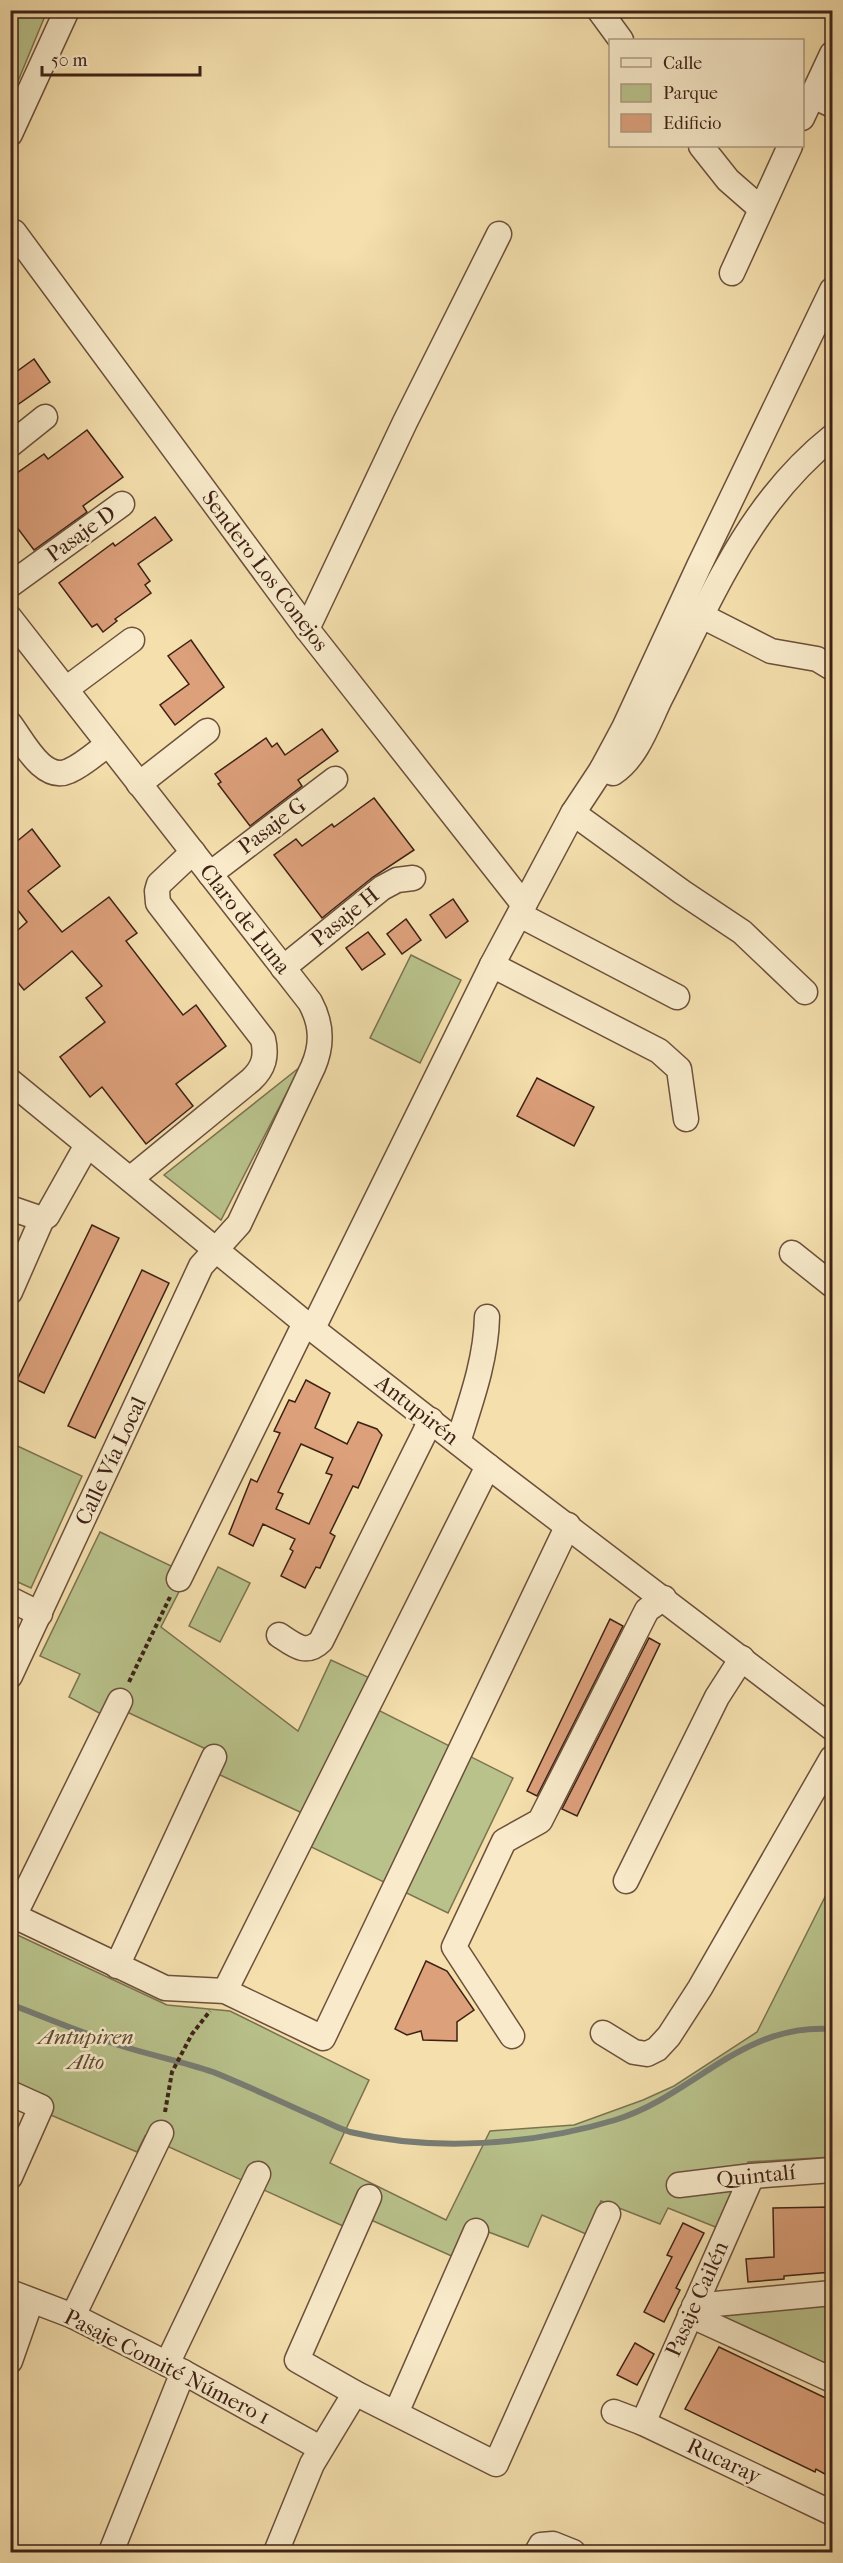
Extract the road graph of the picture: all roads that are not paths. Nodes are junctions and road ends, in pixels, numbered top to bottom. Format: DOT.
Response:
graph roads {
  1 [pos="67,10"];
  2 [pos="599,10"];
  3 [pos="620,39"];
  4 [pos="831,62"];
  5 [pos="823,101"];
  6 [pos="804,116"];
  7 [pos="10,134"];
  8 [pos="702,147"];
  9 [pos="790,147"];
  10 [pos="760,208"];
  11 [pos="499,234"];
  12 [pos="12,235"];
  13 [pos="732,273"];
  14 [pos="832,290"];
  15 [pos="45,417"];
  16 [pos="832,437"];
  17 [pos="10,446"];
  18 [pos="122,504"];
  19 [pos="10,585"];
  20 [pos="702,616"];
  21 [pos="10,618"];
  22 [pos="307,629"];
  23 [pos="132,640"];
  24 [pos="832,668"];
  25 [pos="66,689"];
  26 [pos="10,724"];
  27 [pos="207,731"];
  28 [pos="108,744"];
  29 [pos="602,769"];
  30 [pos="335,779"];
  31 [pos="139,784"];
  32 [pos="573,813"];
  33 [pos="193,852"];
  34 [pos="210,874"];
  35 [pos="413,878"];
  36 [pos="522,910"];
  37 [pos="492,964"];
  38 [pos="283,968"];
  39 [pos="805,992"];
  40 [pos="677,997"];
  41 [pos="10,1081"];
  42 [pos="686,1119"];
  43 [pos="87,1145"];
  44 [pos="130,1179"];
  45 [pos="10,1208"];
  46 [pos="42,1219"];
  47 [pos="216,1248"];
  48 [pos="792,1253"];
  49 [pos="832,1285"];
  50 [pos="10,1292"];
  51 [pos="487,1317"];
  52 [pos="309,1325"];
  53 [pos="431,1420"];
  54 [pos="458,1442"];
  55 [pos="488,1466"];
  56 [pos="568,1525"];
  57 [pos="179,1579"];
  58 [pos="664,1598"];
  59 [pos="10,1599"];
  60 [pos="40,1614"];
  61 [pos="279,1635"];
  62 [pos="742,1658"];
  63 [pos="10,1676"];
  64 [pos="120,1701"];
  65 [pos="832,1728"];
  66 [pos="214,1757"];
  67 [pos="832,1758"];
  68 [pos="626,1881"];
  69 [pos="12,1915"];
  70 [pos="117,1966"];
  71 [pos="225,1992"];
  72 [pos="603,2033"];
  73 [pos="512,2036"];
  74 [pos="10,2093"];
  75 [pos="161,2133"];
  76 [pos="832,2170"];
  77 [pos="258,2174"];
  78 [pos="752,2176"];
  79 [pos="10,2177"];
  80 [pos="679,2184"];
  81 [pos="369,2197"];
  82 [pos="608,2214"];
  83 [pos="477,2231"];
  84 [pos="832,2293"];
  85 [pos="21,2297"];
  86 [pos="692,2311"];
  87 [pos="74,2316"];
  88 [pos="10,2361"];
  89 [pos="175,2368"];
  90 [pos="832,2379"];
  91 [pos="355,2393"];
  92 [pos="614,2412"];
  93 [pos="396,2413"];
  94 [pos="643,2423"];
  95 [pos="320,2448"];
  96 [pos="832,2513"];
  97 [pos="539,2549"];
  98 [pos="111,2553"];
  99 [pos="276,2553"];
  100 [pos="573,2553"];
  1 -- 7 [label="street"];
  2 -- 3 [label="street"];
  4 -- 5 [label="street"];
  5 -- 6 [label="street"];
  8 -- 10 [label="street"];
  9 -- 10 [label="street"];
  10 -- 13 [label="street"];
  11 -- 22 [label="street"];
  12 -- 22 [label="street, Sendero Los Conejos"];
  14 -- 29 [label="street"];
  15 -- 17 [label="street"];
  16 -- 20 [label="street"];
  18 -- 19 [label="street, Pasaje D"];
  20 -- 24 [label="street"];
  20 -- 29 [label="street"];
  21 -- 25 [label="street, Claro de Luna"];
  22 -- 36 [label="street, Sendero Los Conejos"];
  23 -- 25 [label="street"];
  25 -- 28 [label="street, Claro de Luna"];
  26 -- 28 [label="street"];
  27 -- 31 [label="street"];
  28 -- 31 [label="street, Claro de Luna"];
  29 -- 32 [label="street"];
  30 -- 34 [label="street, Pasaje G"];
  31 -- 33 [label="street, Claro de Luna"];
  32 -- 36 [label="street"];
  32 -- 39 [label="street"];
  33 -- 34 [label="street, Claro de Luna"];
  33 -- 44 [label="street"];
  34 -- 38 [label="street, Claro de Luna"];
  35 -- 38 [label="street, Pasaje H"];
  36 -- 37 [label="street"];
  36 -- 40 [label="street"];
  37 -- 42 [label="street"];
  37 -- 52 [label="street"];
  38 -- 47 [label="street, Claro de Luna"];
  41 -- 43 [label="street, Antupirén"];
  43 -- 44 [label="street, Antupirén"];
  43 -- 46 [label="street"];
  44 -- 47 [label="street, Antupirén"];
  45 -- 46 [label="street"];
  46 -- 50 [label="street"];
  47 -- 52 [label="street, Antupirén"];
  47 -- 60 [label="street, Calle Vía Local"];
  48 -- 49 [label="street"];
  51 -- 54 [label="street"];
  52 -- 53 [label="street, Antupirén"];
  52 -- 57 [label="street"];
  53 -- 54 [label="street, Antupirén"];
  53 -- 61 [label="street"];
  54 -- 55 [label="street, Antupirén"];
  55 -- 56 [label="street, Antupirén"];
  55 -- 71 [label="street"];
  56 -- 58 [label="street, Antupirén"];
  56 -- 71 [label="street"];
  58 -- 62 [label="street, Antupirén"];
  58 -- 73 [label="street"];
  59 -- 60 [label="street"];
  60 -- 63 [label="street, Calle Vía Local"];
  62 -- 65 [label="street, Antupirén"];
  62 -- 68 [label="street"];
  64 -- 69 [label="street"];
  66 -- 70 [label="street"];
  67 -- 72 [label="street"];
  69 -- 70 [label="street"];
  70 -- 71 [label="street"];
  74 -- 79 [label="street"];
  75 -- 87 [label="street"];
  76 -- 78 [label="street, Quintalí"];
  77 -- 89 [label="street"];
  78 -- 80 [label="street, Quintalí"];
  78 -- 86 [label="street, Pasaje Cailén"];
  81 -- 91 [label="street"];
  82 -- 93 [label="street"];
  83 -- 93 [label="street"];
  84 -- 86 [label="street"];
  85 -- 87 [label="street, Pasaje Comité Número 1"];
  85 -- 88 [label="street"];
  86 -- 90 [label="street"];
  86 -- 94 [label="street, Pasaje Cailén"];
  87 -- 89 [label="street, Pasaje Comité Número 1"];
  89 -- 95 [label="street, Pasaje Comité Número 1"];
  89 -- 98 [label="street"];
  91 -- 93 [label="street"];
  91 -- 95 [label="street"];
  92 -- 94 [label="street, Rucaray"];
  94 -- 96 [label="street, Rucaray"];
  95 -- 99 [label="street"];
  97 -- 100 [label="street"];
}
